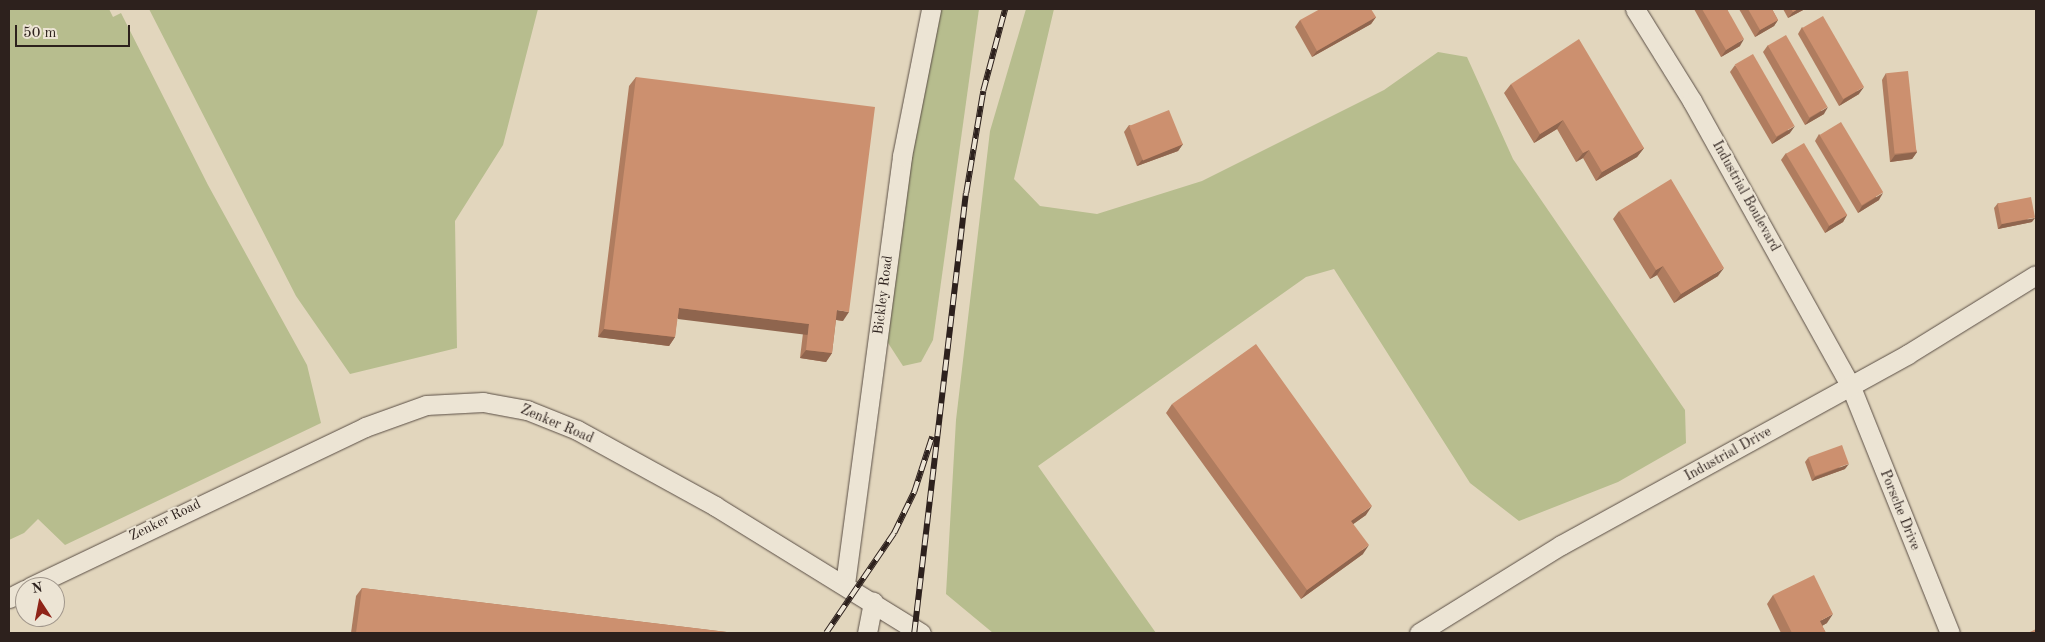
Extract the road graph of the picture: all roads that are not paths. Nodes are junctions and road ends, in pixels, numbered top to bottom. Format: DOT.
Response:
graph roads {
  1 [pos="930,9"];
  2 [pos="1635,9"];
  3 [pos="2036,275"];
  4 [pos="1851,387"];
  5 [pos="51,577"];
  6 [pos="846,584"];
  7 [pos="873,602"];
  8 [pos="867,633"];
  9 [pos="921,633"];
  10 [pos="1419,633"];
  11 [pos="1950,633"];
  1 -- 6 [label="street, Bickley Road"];
  2 -- 4 [label="street, Industrial Boulevard"];
  3 -- 4 [label="street, Industrial Drive"];
  4 -- 10 [label="street, Industrial Drive"];
  4 -- 11 [label="street, Porsche Drive"];
  5 -- 6 [label="street, Zenker Road"];
  6 -- 7 [label="street, Zenker Road"];
  7 -- 8 [label="street"];
  7 -- 9 [label="street, Zenker Road"];
}
